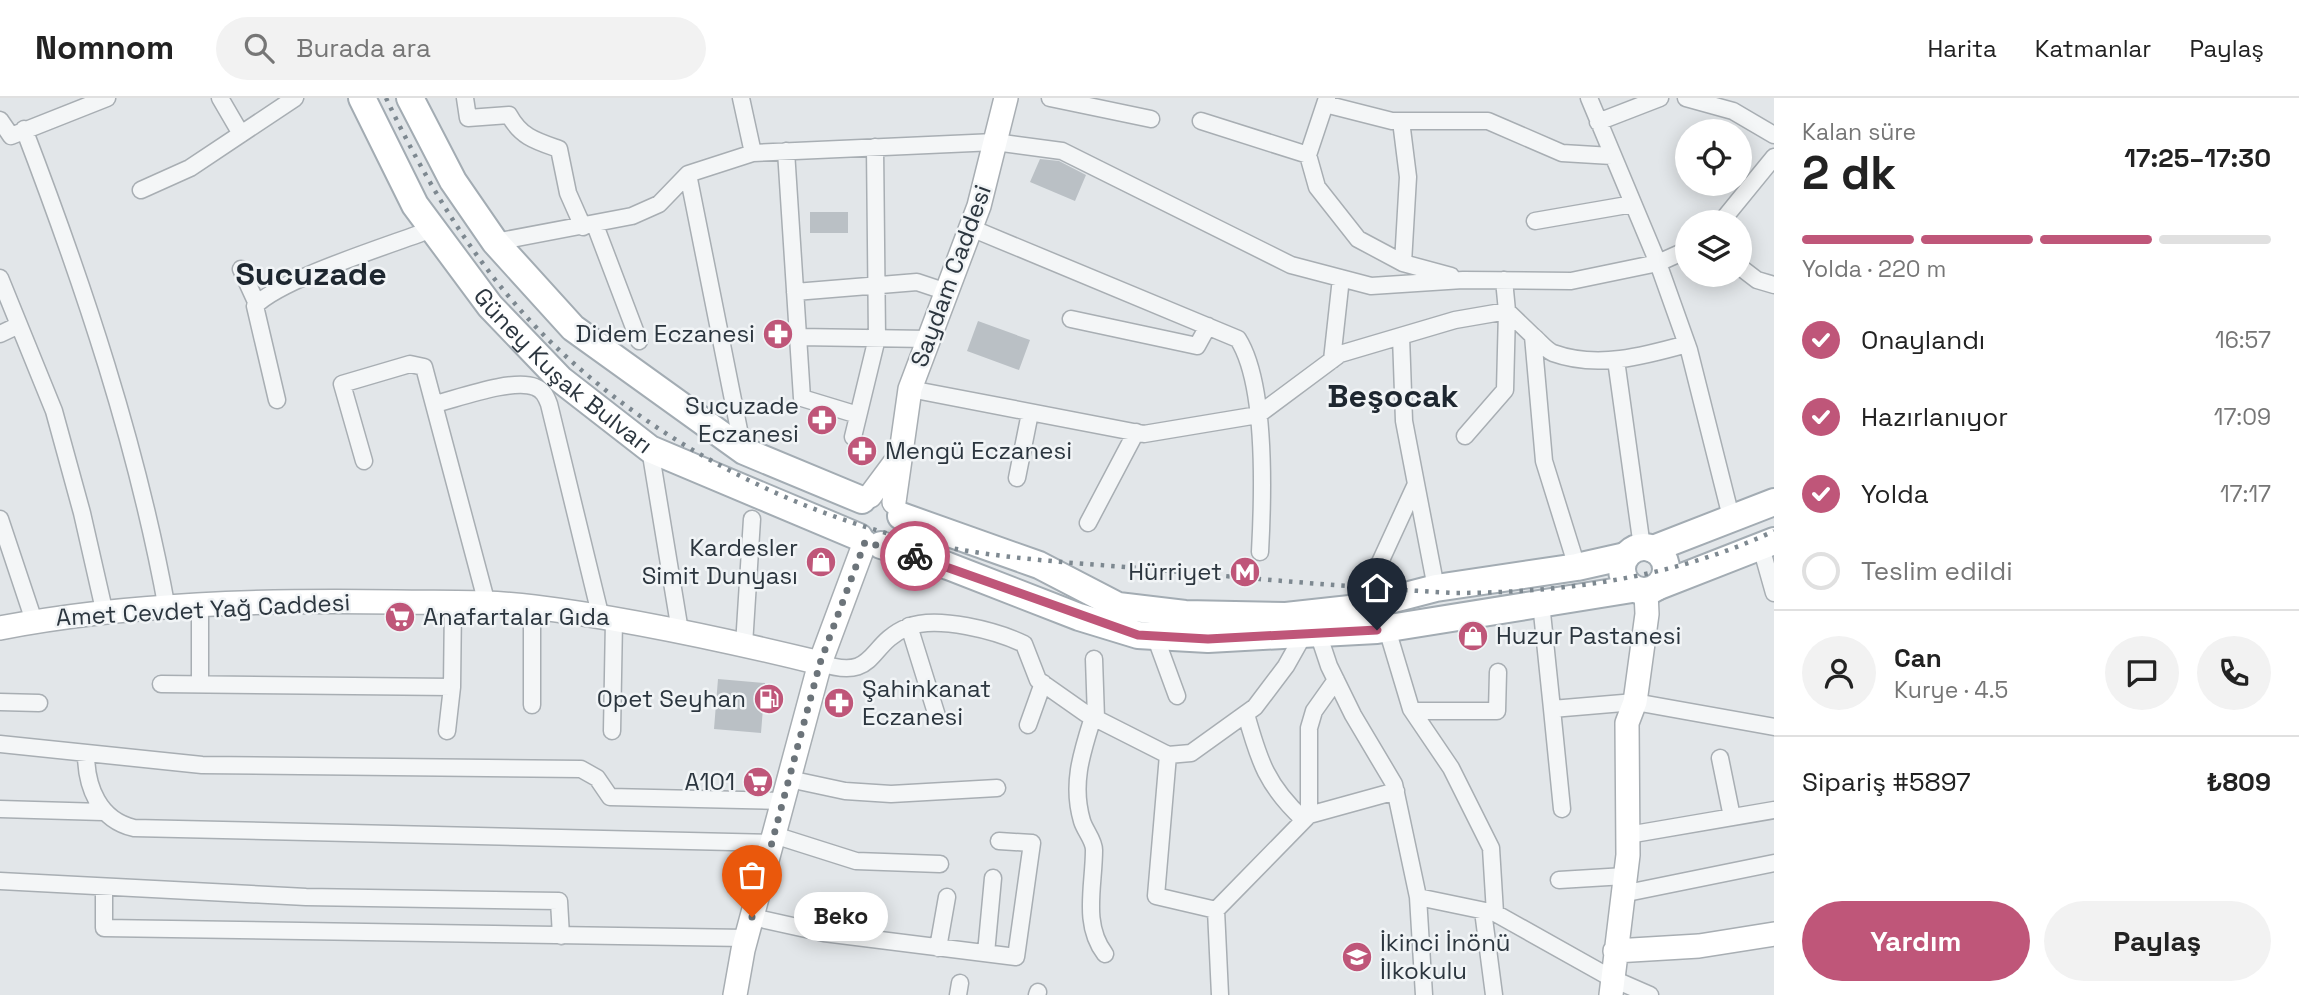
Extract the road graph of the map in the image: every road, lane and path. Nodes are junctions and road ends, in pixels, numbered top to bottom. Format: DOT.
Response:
graph roads {
  1 [pos="107,98"];
  2 [pos="220,98"];
  3 [pos="295,98"];
  4 [pos="362,98"];
  5 [pos="410,98"];
  6 [pos="465,98"];
  7 [pos="741,98"];
  8 [pos="1006,98"];
  9 [pos="1050,98"];
  10 [pos="1589,98"];
  11 [pos="1660,98"];
  12 [pos="1686,98"];
  13 [pos="1326,101"];
  14 [pos="1152,119"];
  15 [pos="0,120"];
  16 [pos="1201,121"];
  17 [pos="1401,121"];
  18 [pos="1598,122"];
  19 [pos="24,129"];
  20 [pos="241,134"];
  21 [pos="1774,135"];
  22 [pos="995,142"];
  23 [pos="874,147"];
  24 [pos="786,151"];
  25 [pos="753,153"];
  26 [pos="1308,155"];
  27 [pos="1612,156"];
  28 [pos="1774,157"];
  29 [pos="688,174"];
  30 [pos="141,190"];
  31 [pos="1633,204"];
  32 [pos="1731,210"];
  33 [pos="1535,221"];
  34 [pos="589,226"];
  35 [pos="971,228"];
  36 [pos="432,229"];
  37 [pos="495,242"];
  38 [pos="1675,255"];
  39 [pos="1403,262"];
  40 [pos="1658,263"];
  41 [pos="241,269"];
  42 [pos="1752,276"];
  43 [pos="0,278"];
  44 [pos="1341,278"];
  45 [pos="1463,280"];
  46 [pos="1504,280"];
  47 [pos="1774,285"];
  48 [pos="876,286"];
  49 [pos="795,292"];
  50 [pos="947,292"];
  51 [pos="257,304"];
  52 [pos="1507,311"];
  53 [pos="1071,319"];
  54 [pos="19,325"];
  55 [pos="1208,326"];
  56 [pos="0,334"];
  57 [pos="1401,336"];
  58 [pos="1532,336"];
  59 [pos="798,337"];
  60 [pos="877,338"];
  61 [pos="929,339"];
  62 [pos="639,341"];
  63 [pos="1687,344"];
  64 [pos="1332,360"];
  65 [pos="1616,360"];
  66 [pos="910,390"];
  67 [pos="277,400"];
  68 [pos="435,404"];
  69 [pos="1030,413"];
  70 [pos="858,415"];
  71 [pos="1258,415"];
  72 [pos="1136,432"];
  73 [pos="1465,436"];
  74 [pos="853,437"];
  75 [pos="650,449"];
  76 [pos="744,451"];
  77 [pos="364,461"];
  78 [pos="1017,478"];
  79 [pos="1416,484"];
  80 [pos="1774,502"];
  81 [pos="882,503"];
  82 [pos="0,519"];
  83 [pos="752,519"];
  84 [pos="1732,521"];
  85 [pos="1088,523"];
  86 [pos="868,541"];
  87 [pos="1767,544"];
  88 [pos="1641,551"];
  89 [pos="1260,552"];
  90 [pos="1577,567"];
  91 [pos="1436,588"];
  92 [pos="1646,589"];
  93 [pos="1774,593"];
  94 [pos="453,603"];
  95 [pos="1541,603"];
  96 [pos="487,604"];
  97 [pos="200,607"];
  98 [pos="532,607"];
  99 [pos="1359,608"];
  100 [pos="167,609"];
  101 [pos="105,614"];
  102 [pos="607,619"];
  103 [pos="34,621"];
  104 [pos="909,626"];
  105 [pos="0,628"];
  106 [pos="1387,629"];
  107 [pos="680,631"];
  108 [pos="1311,634"];
  109 [pos="1154,636"];
  110 [pos="744,645"];
  111 [pos="1094,659"];
  112 [pos="820,663"];
  113 [pos="1498,672"];
  114 [pos="1336,680"];
  115 [pos="1043,683"];
  116 [pos="161,684"];
  117 [pos="200,684"];
  118 [pos="452,687"];
  119 [pos="1177,696"];
  120 [pos="0,702"];
  121 [pos="1636,702"];
  122 [pos="39,703"];
  123 [pos="532,705"];
  124 [pos="1552,709"];
  125 [pos="1413,711"];
  126 [pos="1246,714"];
  127 [pos="937,716"];
  128 [pos="1095,717"];
  129 [pos="1027,725"];
  130 [pos="1774,727"];
  131 [pos="447,731"];
  132 [pos="612,731"];
  133 [pos="0,744"];
  134 [pos="86,754"];
  135 [pos="1167,755"];
  136 [pos="1720,758"];
  137 [pos="997,788"];
  138 [pos="786,790"];
  139 [pos="1396,791"];
  140 [pos="0,809"];
  141 [pos="1562,809"];
  142 [pos="1774,810"];
  143 [pos="103,812"];
  144 [pos="1306,817"];
  145 [pos="1732,817"];
  146 [pos="1628,835"];
  147 [pos="773,839"];
  148 [pos="999,841"];
  149 [pos="1774,863"];
  150 [pos="940,864"];
  151 [pos="993,878"];
  152 [pos="1559,880"];
  153 [pos="0,881"];
  154 [pos="1624,885"];
  155 [pos="104,887"];
  156 [pos="947,897"];
  157 [pos="1418,897"];
  158 [pos="1216,910"];
  159 [pos="1489,912"];
  160 [pos="749,927"];
  161 [pos="1774,934"];
  162 [pos="561,936"];
  163 [pos="939,948"];
  164 [pos="1615,951"];
  165 [pos="986,953"];
  166 [pos="1105,954"];
  167 [pos="1611,986"];
  168 [pos="735,995"];
  169 [pos="1220,995"];
  170 [pos="1423,995"];
  171 [pos="1494,995"];
  172 [pos="1650,995"];
  1 -- 19 [label="street"];
  2 -- 20 [label="street"];
  3 -- 20 [label="street"];
  4 -- 36 [label="main road, Güney Kuşak Bulvarı"];
  5 -- 37 [label="main road, Güney Kuşak Bulvarı"];
  6 -- 34 [label="street"];
  7 -- 25 [label="street"];
  8 -- 22 [label="main road, Saydam Caddesi"];
  9 -- 14 [label="street"];
  10 -- 18 [label="street"];
  11 -- 18 [label="street"];
  12 -- 21 [label="street"];
  13 -- 17 [label="street"];
  13 -- 26 [label="street"];
  15 -- 19 [label="street"];
  16 -- 26 [label="street"];
  17 -- 27 [label="street"];
  17 -- 39 [label="street"];
  18 -- 27 [label="street"];
  19 -- 100 [label="street"];
  20 -- 30 [label="street"];
  22 -- 23 [label="street"];
  22 -- 35 [label="main road, Saydam Caddesi"];
  22 -- 44 [label="street"];
  23 -- 24 [label="street"];
  23 -- 48 [label="street"];
  24 -- 25 [label="street"];
  24 -- 49 [label="street"];
  25 -- 29 [label="street"];
  26 -- 39 [label="street"];
  27 -- 31 [label="street"];
  28 -- 32 [label="street"];
  29 -- 34 [label="street"];
  29 -- 76 [label="street"];
  31 -- 33 [label="street"];
  31 -- 40 [label="street"];
  34 -- 37 [label="street"];
  34 -- 62 [label="street"];
  35 -- 50 [label="main road, Saydam Caddesi"];
  35 -- 55 [label="street"];
  36 -- 51 [label="street"];
  36 -- 75 [label="main road, Güney Kuşak Bulvarı"];
  37 -- 76 [label="main road, Güney Kuşak Bulvarı"];
  38 -- 40 [label="street"];
  39 -- 45 [label="street"];
  40 -- 46 [label="street"];
  40 -- 63 [label="street"];
  41 -- 51 [label="street"];
  42 -- 47 [label="street"];
  43 -- 54 [label="street"];
  44 -- 45 [label="street"];
  44 -- 64 [label="street"];
  45 -- 46 [label="street"];
  46 -- 52 [label="street"];
  48 -- 49 [label="street"];
  48 -- 50 [label="street"];
  48 -- 60 [label="street"];
  49 -- 59 [label="street"];
  50 -- 61 [label="main road, Saydam Caddesi"];
  51 -- 67 [label="street"];
  52 -- 57 [label="street"];
  52 -- 58 [label="street"];
  52 -- 73 [label="street"];
  53 -- 55 [label="street"];
  54 -- 56 [label="street"];
  54 -- 101 [label="street"];
  55 -- 71 [label="street"];
  57 -- 64 [label="street"];
  57 -- 79 [label="street"];
  58 -- 65 [label="street"];
  58 -- 90 [label="street"];
  59 -- 60 [label="street"];
  59 -- 70 [label="street"];
  60 -- 61 [label="street"];
  60 -- 70 [label="street"];
  61 -- 66 [label="main road, Saydam Caddesi"];
  63 -- 65 [label="street"];
  63 -- 84 [label="street"];
  64 -- 71 [label="street"];
  65 -- 88 [label="street"];
  66 -- 69 [label="street"];
  66 -- 81 [label="main road, Saydam Caddesi"];
  68 -- 77 [label="street"];
  68 -- 96 [label="street"];
  68 -- 102 [label="street"];
  69 -- 72 [label="street"];
  69 -- 78 [label="street"];
  70 -- 74 [label="street"];
  71 -- 72 [label="street"];
  71 -- 89 [label="street"];
  72 -- 85 [label="street"];
  75 -- 86 [label="main road, Güney Kuşak Bulvarı"];
  75 -- 107 [label="street"];
  76 -- 81 [label="main road, Güney Kuşak Bulvarı"];
  79 -- 91 [label="street"];
  79 -- 99 [label="street"];
  80 -- 84 [label="main road, Güney Kuşak Bulvarı"];
  81 -- 86 [label="main road"];
  81 -- 86 [label="main road"];
  81 -- 99 [label="main road, Güney Kuşak Bulvarı"];
  82 -- 103 [label="street"];
  83 -- 110 [label="street"];
  84 -- 88 [label="main road, Güney Kuşak Bulvarı"];
  86 -- 109 [label="main road, Güney Kuşak Bulvarı"];
  86 -- 112 [label="main road"];
  87 -- 92 [label="main road, Güney Kuşak Bulvarı"];
  87 -- 93 [label="street"];
  88 -- 90 [label="main road, Güney Kuşak Bulvarı"];
  88 -- 92 [label="main road"];
  88 -- 92 [label="main road"];
  90 -- 91 [label="main road, Güney Kuşak Bulvarı"];
  91 -- 99 [label="main road, Güney Kuşak Bulvarı"];
  92 -- 95 [label="main road, Güney Kuşak Bulvarı"];
  92 -- 121 [label="main road"];
  94 -- 96 [label="main road, Amet Cevdet Yağ Caddesi"];
  94 -- 97 [label="main road, Amet Cevdet Yağ Caddesi"];
  94 -- 118 [label="street"];
  95 -- 106 [label="main road, Güney Kuşak Bulvarı"];
  95 -- 124 [label="street"];
  96 -- 98 [label="main road, Amet Cevdet Yağ Caddesi"];
  97 -- 100 [label="main road, Amet Cevdet Yağ Caddesi"];
  97 -- 117 [label="street"];
  98 -- 102 [label="main road, Amet Cevdet Yağ Caddesi"];
  98 -- 123 [label="street"];
  100 -- 101 [label="main road, Amet Cevdet Yağ Caddesi"];
  101 -- 103 [label="main road, Amet Cevdet Yağ Caddesi"];
  102 -- 107 [label="main road, Amet Cevdet Yağ Caddesi"];
  102 -- 132 [label="street"];
  103 -- 105 [label="main road, Amet Cevdet Yağ Caddesi"];
  104 -- 112 [label="street"];
  104 -- 115 [label="street"];
  104 -- 127 [label="street"];
  106 -- 108 [label="main road, Güney Kuşak Bulvarı"];
  106 -- 125 [label="street"];
  107 -- 110 [label="main road, Amet Cevdet Yağ Caddesi"];
  108 -- 109 [label="main road, Güney Kuşak Bulvarı"];
  108 -- 114 [label="street"];
  108 -- 126 [label="street"];
  109 -- 119 [label="street"];
  110 -- 112 [label="main road, Amet Cevdet Yağ Caddesi"];
  111 -- 128 [label="street"];
  112 -- 138 [label="main road"];
  113 -- 125 [label="street"];
  114 -- 139 [label="street"];
  114 -- 144 [label="street"];
  115 -- 128 [label="street"];
  115 -- 129 [label="street"];
  116 -- 117 [label="street"];
  117 -- 118 [label="street"];
  118 -- 131 [label="street"];
  120 -- 122 [label="street"];
  121 -- 124 [label="street"];
  121 -- 130 [label="street"];
  121 -- 146 [label="main road"];
  124 -- 141 [label="street"];
  125 -- 159 [label="street"];
  126 -- 135 [label="street"];
  126 -- 144 [label="street"];
  128 -- 135 [label="street"];
  128 -- 166 [label="street"];
  133 -- 134 [label="street"];
  134 -- 138 [label="street"];
  134 -- 143 [label="street"];
  135 -- 158 [label="street"];
  136 -- 145 [label="street"];
  137 -- 138 [label="street"];
  138 -- 147 [label="main road"];
  139 -- 144 [label="street"];
  139 -- 157 [label="street"];
  140 -- 143 [label="street"];
  142 -- 145 [label="street"];
  143 -- 147 [label="street"];
  144 -- 158 [label="street"];
  145 -- 146 [label="street"];
  146 -- 154 [label="main road"];
  147 -- 150 [label="street"];
  147 -- 160 [label="main road"];
  148 -- 165 [label="street"];
  149 -- 154 [label="street"];
  151 -- 165 [label="street"];
  152 -- 154 [label="street"];
  153 -- 155 [label="street"];
  154 -- 164 [label="main road"];
  155 -- 162 [label="street"];
  155 -- 162 [label="street"];
  156 -- 163 [label="street"];
  157 -- 159 [label="street"];
  157 -- 170 [label="street"];
  158 -- 169 [label="street"];
  159 -- 167 [label="street"];
  159 -- 171 [label="street"];
  160 -- 162 [label="street"];
  160 -- 163 [label="street"];
  160 -- 168 [label="main road"];
  161 -- 164 [label="main road"];
  163 -- 165 [label="street"];
  164 -- 167 [label="main road"];
  167 -- 172 [label="street"];
}
